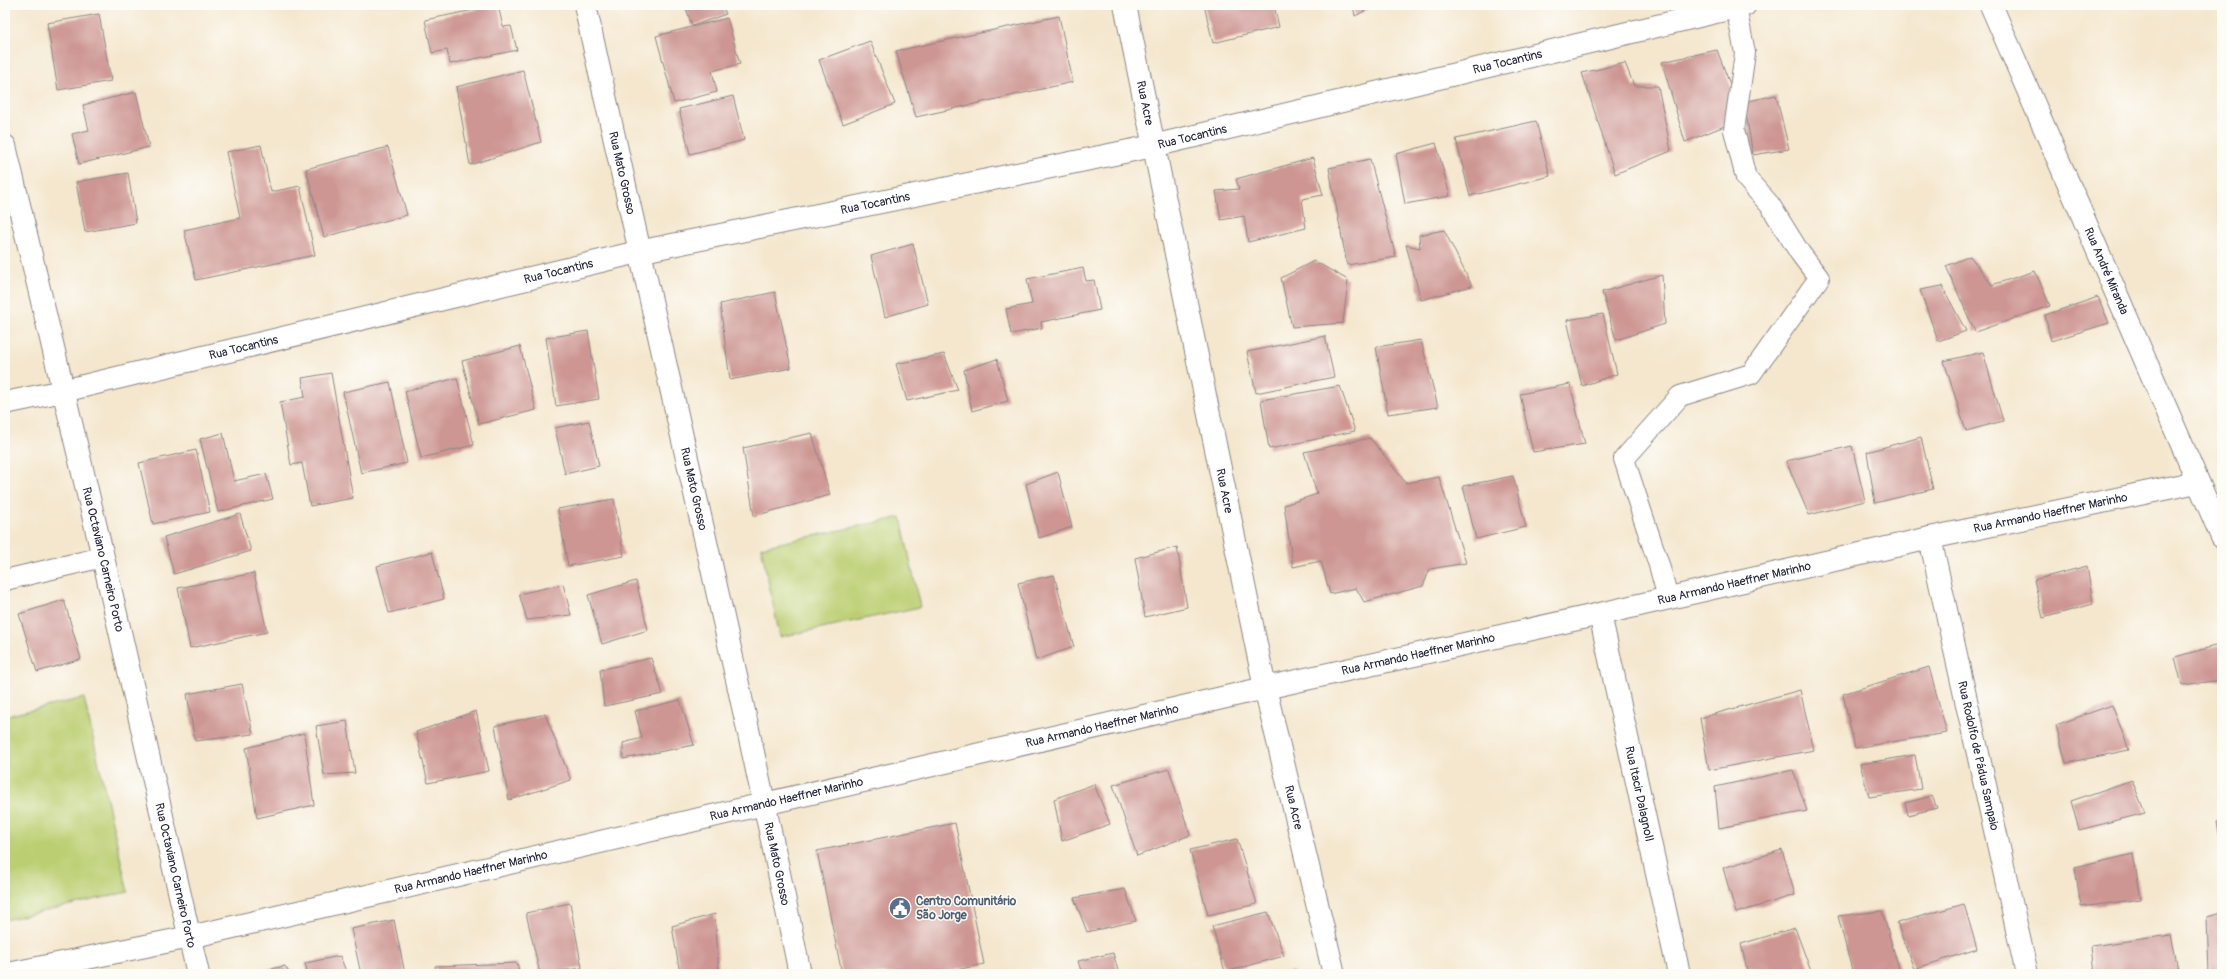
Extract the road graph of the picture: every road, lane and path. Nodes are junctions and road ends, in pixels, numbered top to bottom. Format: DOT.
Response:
graph roads {
  1 [pos="585,5"];
  2 [pos="1125,5"];
  3 [pos="1991,5"];
  4 [pos="1741,6"];
  5 [pos="5,146"];
  6 [pos="1153,146"];
  7 [pos="638,252"];
  8 [pos="63,391"];
  9 [pos="5,403"];
  10 [pos="2197,482"];
  11 [pos="2222,537"];
  12 [pos="1930,538"];
  13 [pos="103,557"];
  14 [pos="5,580"];
  15 [pos="1668,598"];
  16 [pos="1600,614"];
  17 [pos="1265,688"];
  18 [pos="765,804"];
  19 [pos="190,937"];
  20 [pos="8,974"];
  21 [pos="198,974"];
  22 [pos="800,974"];
  23 [pos="1334,974"];
  24 [pos="1679,974"];
  25 [pos="2027,974"];
  1 -- 7 [label="street, Rua Mato Grosso"];
  2 -- 6 [label="street, Rua Acre"];
  3 -- 10 [label="street, Rua André Miranda"];
  4 -- 6 [label="street, Rua Tocantins"];
  4 -- 15 [label="lane"];
  5 -- 8 [label="street, Rua Octaviano Carneiro Porto"];
  6 -- 7 [label="street, Rua Tocantins"];
  6 -- 17 [label="street, Rua Acre"];
  7 -- 8 [label="street, Rua Tocantins"];
  7 -- 18 [label="street, Rua Mato Grosso"];
  8 -- 9 [label="street, Rua Tocantins"];
  8 -- 13 [label="street, Rua Octaviano Carneiro Porto"];
  10 -- 11 [label="street, Rua André Miranda"];
  10 -- 12 [label="street, Rua Armando Haeffner Marinho"];
  12 -- 15 [label="street, Rua Armando Haeffner Marinho"];
  12 -- 25 [label="street, Rua Rodolfo de Pádua Sampaio"];
  13 -- 14 [label="lane"];
  13 -- 19 [label="street, Rua Octaviano Carneiro Porto"];
  15 -- 16 [label="street, Rua Armando Haeffner Marinho"];
  16 -- 17 [label="street, Rua Armando Haeffner Marinho"];
  16 -- 24 [label="street, Rua Itacir Dalagnoll"];
  17 -- 18 [label="street, Rua Armando Haeffner Marinho"];
  17 -- 23 [label="street, Rua Acre"];
  18 -- 19 [label="street, Rua Armando Haeffner Marinho"];
  18 -- 22 [label="street, Rua Mato Grosso"];
  19 -- 20 [label="street, Rua Armando Haeffner Marinho"];
  19 -- 21 [label="street, Rua Octaviano Carneiro Porto"];
}
